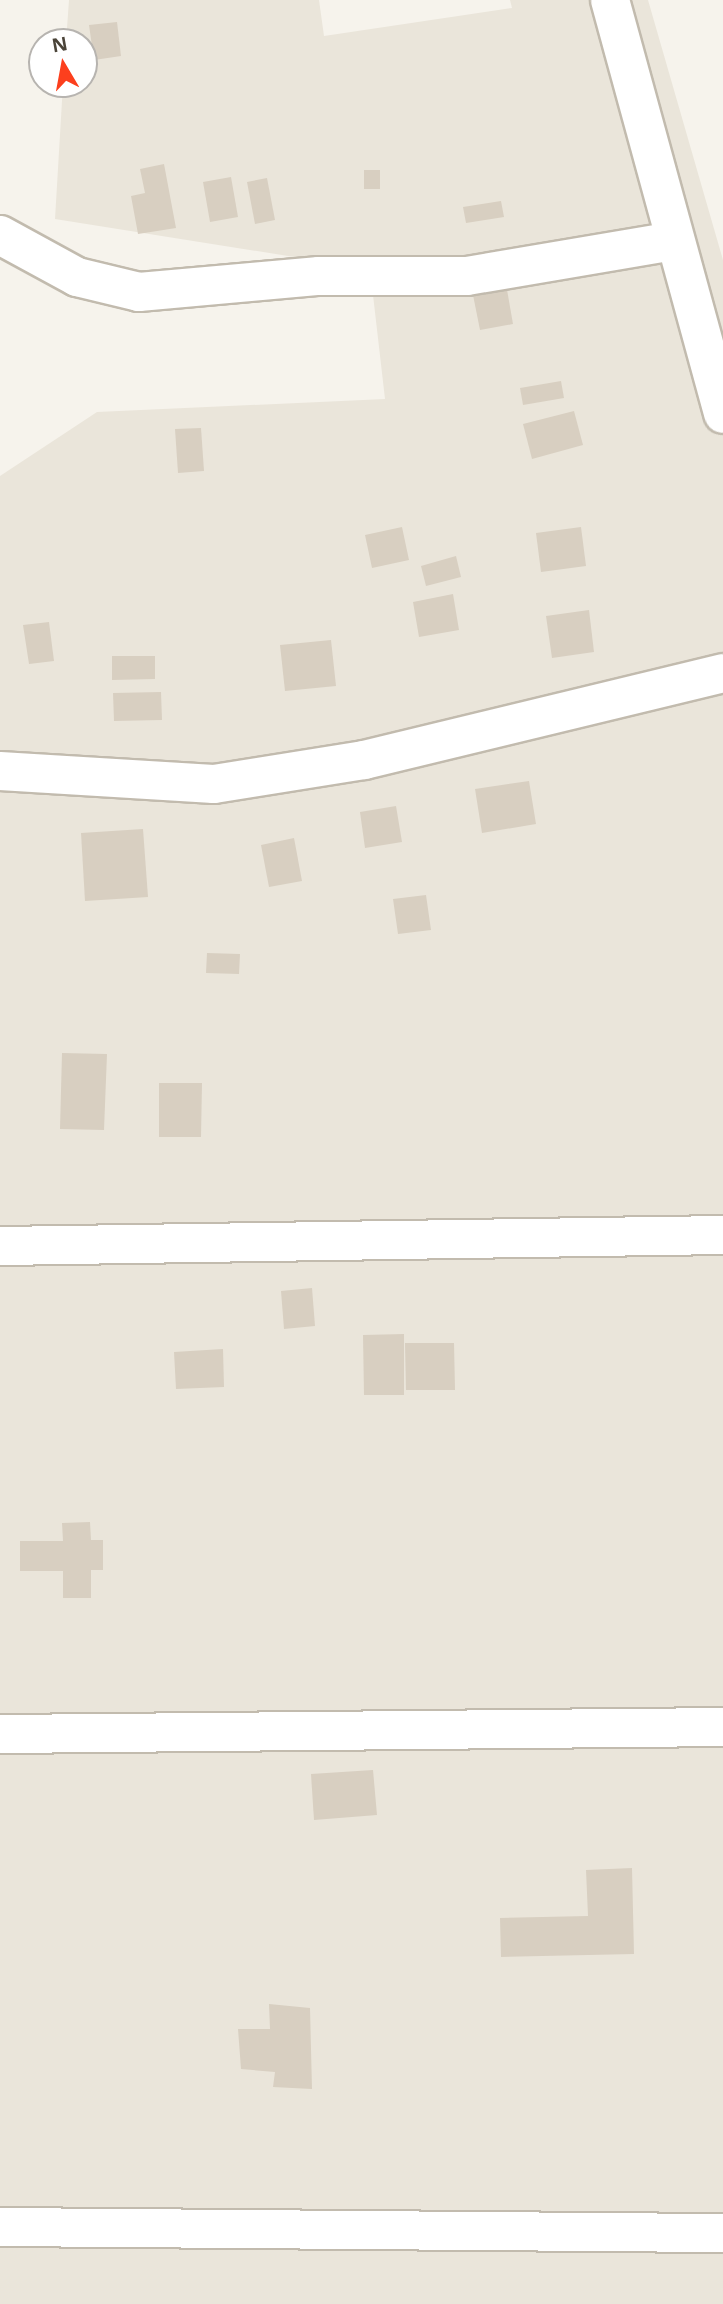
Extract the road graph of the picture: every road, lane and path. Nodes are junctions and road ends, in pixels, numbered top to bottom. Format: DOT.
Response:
graph roads {
  1 [pos="610,0"];
  2 [pos="0,235"];
  3 [pos="675,241"];
  4 [pos="723,414"];
  5 [pos="723,673"];
  6 [pos="0,771"];
  7 [pos="723,1235"];
  8 [pos="0,1245"];
  9 [pos="723,1727"];
  10 [pos="0,1734"];
  11 [pos="0,2227"];
  12 [pos="723,2233"];
  1 -- 3 [label="street"];
  2 -- 3 [label="street"];
  3 -- 4 [label="street"];
  5 -- 6 [label="street"];
  7 -- 8 [label="street"];
  9 -- 10 [label="street"];
  11 -- 12 [label="street"];
}
